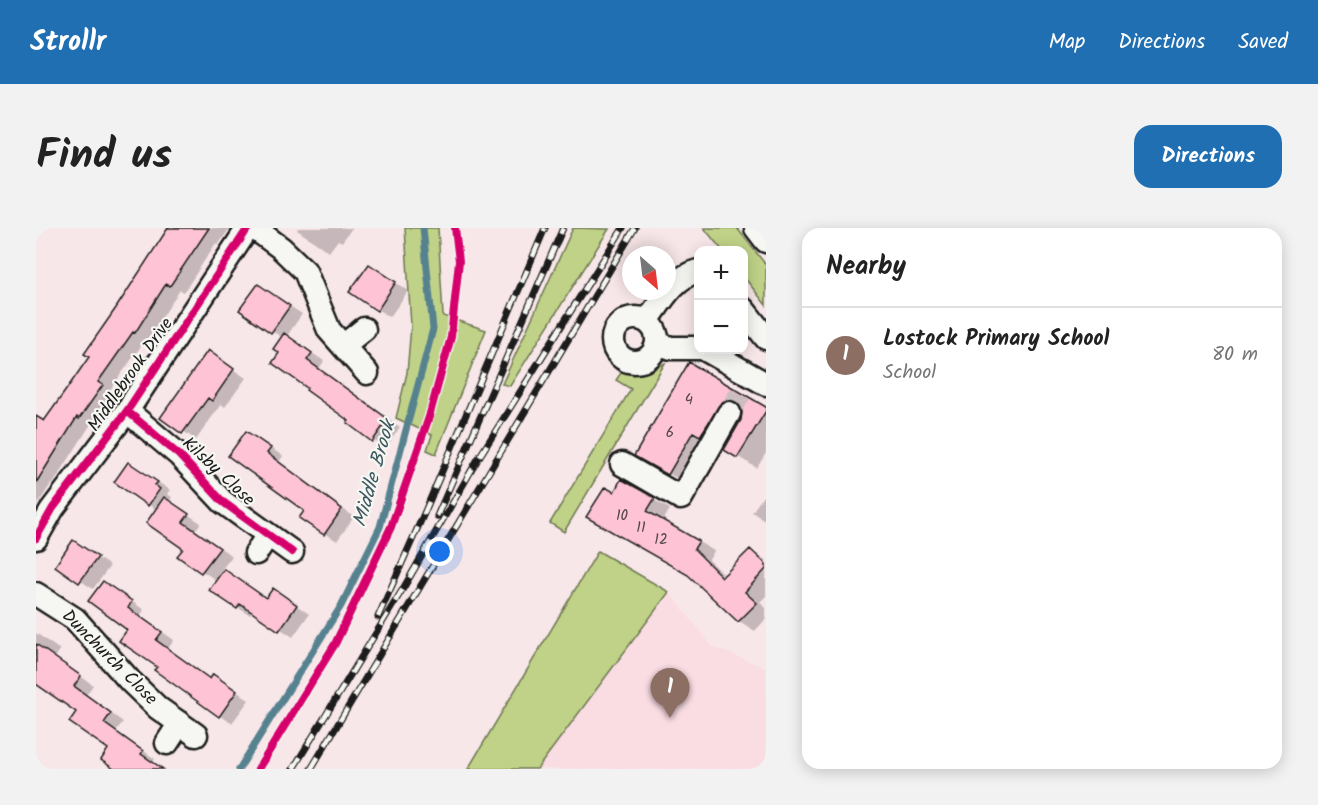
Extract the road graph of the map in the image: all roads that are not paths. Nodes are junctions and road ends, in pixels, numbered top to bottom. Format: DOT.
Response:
graph roads {
  1 [pos="248,228"];
  2 [pos="254,228"];
  3 [pos="756,228"];
  4 [pos="766,241"];
  5 [pos="694,273"];
  6 [pos="748,315"];
  7 [pos="647,321"];
  8 [pos="364,329"];
  9 [pos="766,338"];
  10 [pos="657,343"];
  11 [pos="343,345"];
  12 [pos="694,348"];
  13 [pos="712,354"];
  14 [pos="367,373"];
  15 [pos="753,383"];
  16 [pos="127,411"];
  17 [pos="729,413"];
  18 [pos="622,465"];
  19 [pos="36,538"];
  20 [pos="292,552"];
  21 [pos="36,594"];
  22 [pos="167,743"];
  1 -- 16 [label="street, Middlebrook Drive"];
  2 -- 11 [label="street"];
  3 -- 4 [label="street"];
  5 -- 7 [label="street"];
  6 -- 9 [label="street"];
  7 -- 10 [label="street"];
  7 -- 10 [label="street"];
  8 -- 11 [label="street"];
  10 -- 12 [label="street"];
  11 -- 14 [label="street"];
  13 -- 15 [label="street"];
  16 -- 19 [label="street, Middlebrook Drive"];
  16 -- 20 [label="street, Kilsby Close"];
  17 -- 18 [label="street"];
  21 -- 22 [label="street, Dunchurch Close"];
}
